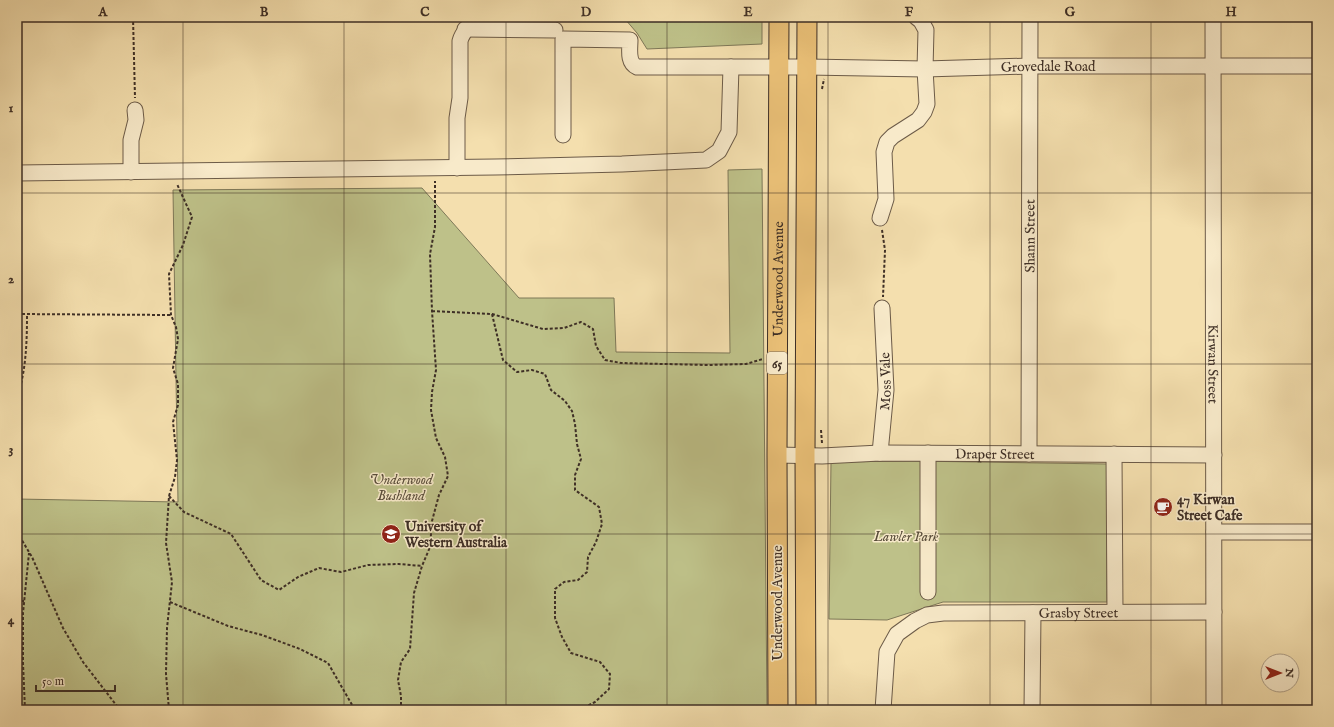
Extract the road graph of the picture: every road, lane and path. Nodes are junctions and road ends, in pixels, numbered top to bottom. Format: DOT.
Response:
graph roads {
  1 [pos="133,17"];
  2 [pos="779,17"];
  3 [pos="807,17"];
  4 [pos="916,17"];
  5 [pos="1030,17"];
  6 [pos="1213,17"];
  7 [pos="470,23"];
  8 [pos="555,30"];
  9 [pos="1030,66"];
  10 [pos="1213,66"];
  11 [pos="1317,66"];
  12 [pos="731,67"];
  13 [pos="779,67"];
  14 [pos="807,67"];
  15 [pos="925,69"];
  16 [pos="135,110"];
  17 [pos="562,135"];
  18 [pos="457,168"];
  19 [pos="131,172"];
  20 [pos="17,174"];
  21 [pos="435,181"];
  22 [pos="176,183"];
  23 [pos="880,218"];
  24 [pos="882,308"];
  25 [pos="432,311"];
  26 [pos="17,314"];
  27 [pos="26,314"];
  28 [pos="492,314"];
  29 [pos="171,315"];
  30 [pos="764,358"];
  31 [pos="17,398"];
  32 [pos="880,453"];
  33 [pos="928,454"];
  34 [pos="1029,454"];
  35 [pos="1114,454"];
  36 [pos="777,455"];
  37 [pos="805,455"];
  38 [pos="1214,455"];
  39 [pos="17,470"];
  40 [pos="17,482"];
  41 [pos="169,496"];
  42 [pos="17,532"];
  43 [pos="1214,532"];
  44 [pos="1317,532"];
  45 [pos="29,552"];
  46 [pos="422,566"];
  47 [pos="928,592"];
  48 [pos="17,601"];
  49 [pos="24,601"];
  50 [pos="170,602"];
  51 [pos="1033,612"];
  52 [pos="1115,612"];
  53 [pos="1214,612"];
  54 [pos="25,710"];
  55 [pos="120,710"];
  56 [pos="169,710"];
  57 [pos="355,710"];
  58 [pos="402,710"];
  59 [pos="579,710"];
  60 [pos="778,710"];
  61 [pos="806,710"];
  62 [pos="883,710"];
  63 [pos="1032,710"];
  64 [pos="1214,710"];
  1 -- 16 [label="path"];
  2 -- 13 [label="main road, Underwood Avenue / 65"];
  3 -- 14 [label="main road, Underwood Avenue / 65"];
  4 -- 15 [label="street"];
  5 -- 9 [label="street, Shann Street"];
  6 -- 10 [label="street, Kirwan Street"];
  7 -- 8 [label="street"];
  7 -- 18 [label="street"];
  9 -- 10 [label="street, Grovedale Road"];
  9 -- 15 [label="street, Grovedale Road"];
  9 -- 34 [label="street, Shann Street"];
  10 -- 11 [label="street, Grovedale Road"];
  10 -- 38 [label="street, Kirwan Street"];
  12 -- 13 [label="street, Grovedale Road"];
  12 -- 17 [label="street, Grovedale Road"];
  12 -- 18 [label="street"];
  13 -- 14 [label="street, Grovedale Road"];
  13 -- 36 [label="main road, Underwood Avenue / 65"];
  14 -- 15 [label="street, Grovedale Road"];
  14 -- 37 [label="main road, Underwood Avenue / 65"];
  15 -- 23 [label="street"];
  16 -- 19 [label="street"];
  18 -- 19 [label="street"];
  19 -- 20 [label="street"];
  21 -- 25 [label="path"];
  22 -- 29 [label="path"];
  23 -- 24 [label="path"];
  24 -- 32 [label="street, Moss Vale"];
  25 -- 28 [label="path"];
  25 -- 46 [label="path"];
  26 -- 29 [label="path"];
  27 -- 31 [label="path"];
  28 -- 30 [label="path"];
  28 -- 59 [label="path"];
  29 -- 41 [label="path"];
  32 -- 33 [label="street, Draper Street"];
  32 -- 37 [label="street, Draper Street"];
  33 -- 34 [label="street, Draper Street"];
  33 -- 47 [label="street"];
  34 -- 35 [label="street, Draper Street"];
  35 -- 38 [label="street, Draper Street"];
  35 -- 52 [label="street"];
  36 -- 37 [label="street, Draper Street"];
  36 -- 60 [label="main road, Underwood Avenue / 65"];
  37 -- 61 [label="main road, Underwood Avenue / 65"];
  38 -- 43 [label="street, Kirwan Street"];
  39 -- 40 [label="path"];
  41 -- 46 [label="path"];
  41 -- 50 [label="path"];
  42 -- 45 [label="path"];
  43 -- 44 [label="street"];
  43 -- 53 [label="street, Kirwan Street"];
  45 -- 49 [label="path"];
  45 -- 55 [label="path"];
  46 -- 58 [label="path"];
  48 -- 49 [label="path"];
  49 -- 54 [label="path"];
  50 -- 56 [label="path"];
  50 -- 57 [label="path"];
  51 -- 52 [label="street, Grasby Street"];
  51 -- 62 [label="street, Grasby Street"];
  51 -- 63 [label="street"];
  52 -- 53 [label="street, Grasby Street"];
  53 -- 64 [label="street, Kirwan Street"];
}
